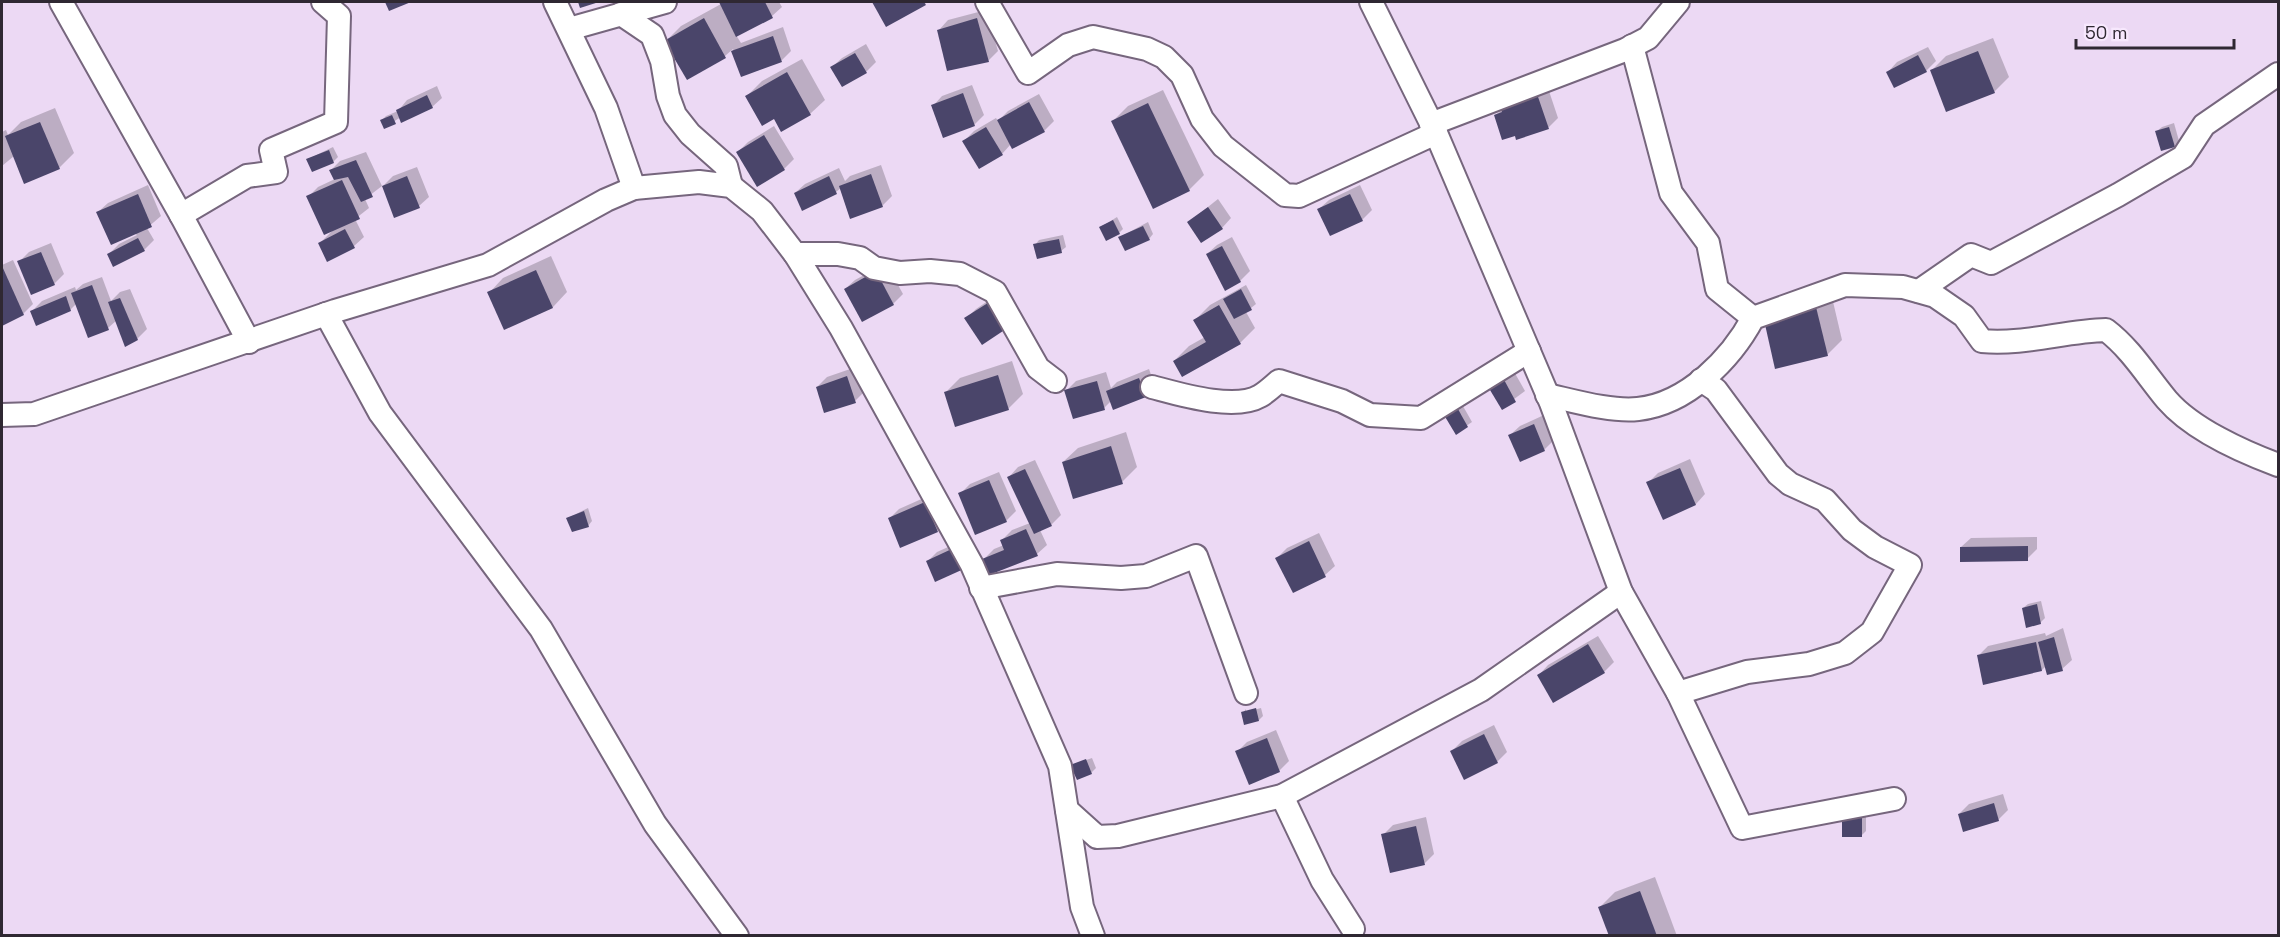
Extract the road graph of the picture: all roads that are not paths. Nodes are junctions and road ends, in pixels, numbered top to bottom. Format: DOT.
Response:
graph roads {
  1 [pos="61,2"];
  2 [pos="323,2"];
  3 [pos="555,2"];
  4 [pos="665,2"];
  5 [pos="987,2"];
  6 [pos="1371,2"];
  7 [pos="1678,2"];
  8 [pos="621,14"];
  9 [pos="569,29"];
  10 [pos="1632,46"];
  11 [pos="2278,74"];
  12 [pos="1434,129"];
  13 [pos="731,186"];
  14 [pos="634,188"];
  15 [pos="181,215"];
  16 [pos="795,254"];
  17 [pos="1919,291"];
  18 [pos="327,314"];
  19 [pos="1753,318"];
  20 [pos="249,342"];
  21 [pos="1528,351"];
  22 [pos="1701,380"];
  23 [pos="1055,381"];
  24 [pos="1152,387"];
  25 [pos="1547,395"];
  26 [pos="2,415"];
  27 [pos="2278,465"];
  28 [pos="981,588"];
  29 [pos="1621,592"];
  30 [pos="1246,693"];
  31 [pos="1678,693"];
  32 [pos="1282,796"];
  33 [pos="1894,799"];
  34 [pos="1067,810"];
  35 [pos="1353,929"];
  36 [pos="737,936"];
  37 [pos="1093,936"];
  1 -- 15 [label="street"];
  2 -- 15 [label="street"];
  3 -- 9 [label="street"];
  4 -- 8 [label="street"];
  5 -- 12 [label="street"];
  6 -- 12 [label="street"];
  7 -- 10 [label="street"];
  8 -- 9 [label="street"];
  8 -- 13 [label="street"];
  9 -- 14 [label="street"];
  10 -- 12 [label="street"];
  10 -- 19 [label="street"];
  11 -- 17 [label="street"];
  12 -- 21 [label="street"];
  13 -- 14 [label="street"];
  13 -- 16 [label="street"];
  14 -- 18 [label="street"];
  15 -- 20 [label="street"];
  16 -- 23 [label="street"];
  16 -- 28 [label="street"];
  17 -- 19 [label="street"];
  17 -- 27 [label="street"];
  18 -- 20 [label="street"];
  18 -- 36 [label="street"];
  19 -- 22 [label="street"];
  20 -- 26 [label="street"];
  21 -- 24 [label="street"];
  21 -- 25 [label="street"];
  22 -- 25 [label="street"];
  22 -- 31 [label="street"];
  25 -- 29 [label="street"];
  28 -- 30 [label="street"];
  28 -- 34 [label="street"];
  29 -- 31 [label="street"];
  29 -- 32 [label="street"];
  31 -- 33 [label="street"];
  32 -- 34 [label="street"];
  32 -- 35 [label="street"];
  34 -- 37 [label="street"];
}
